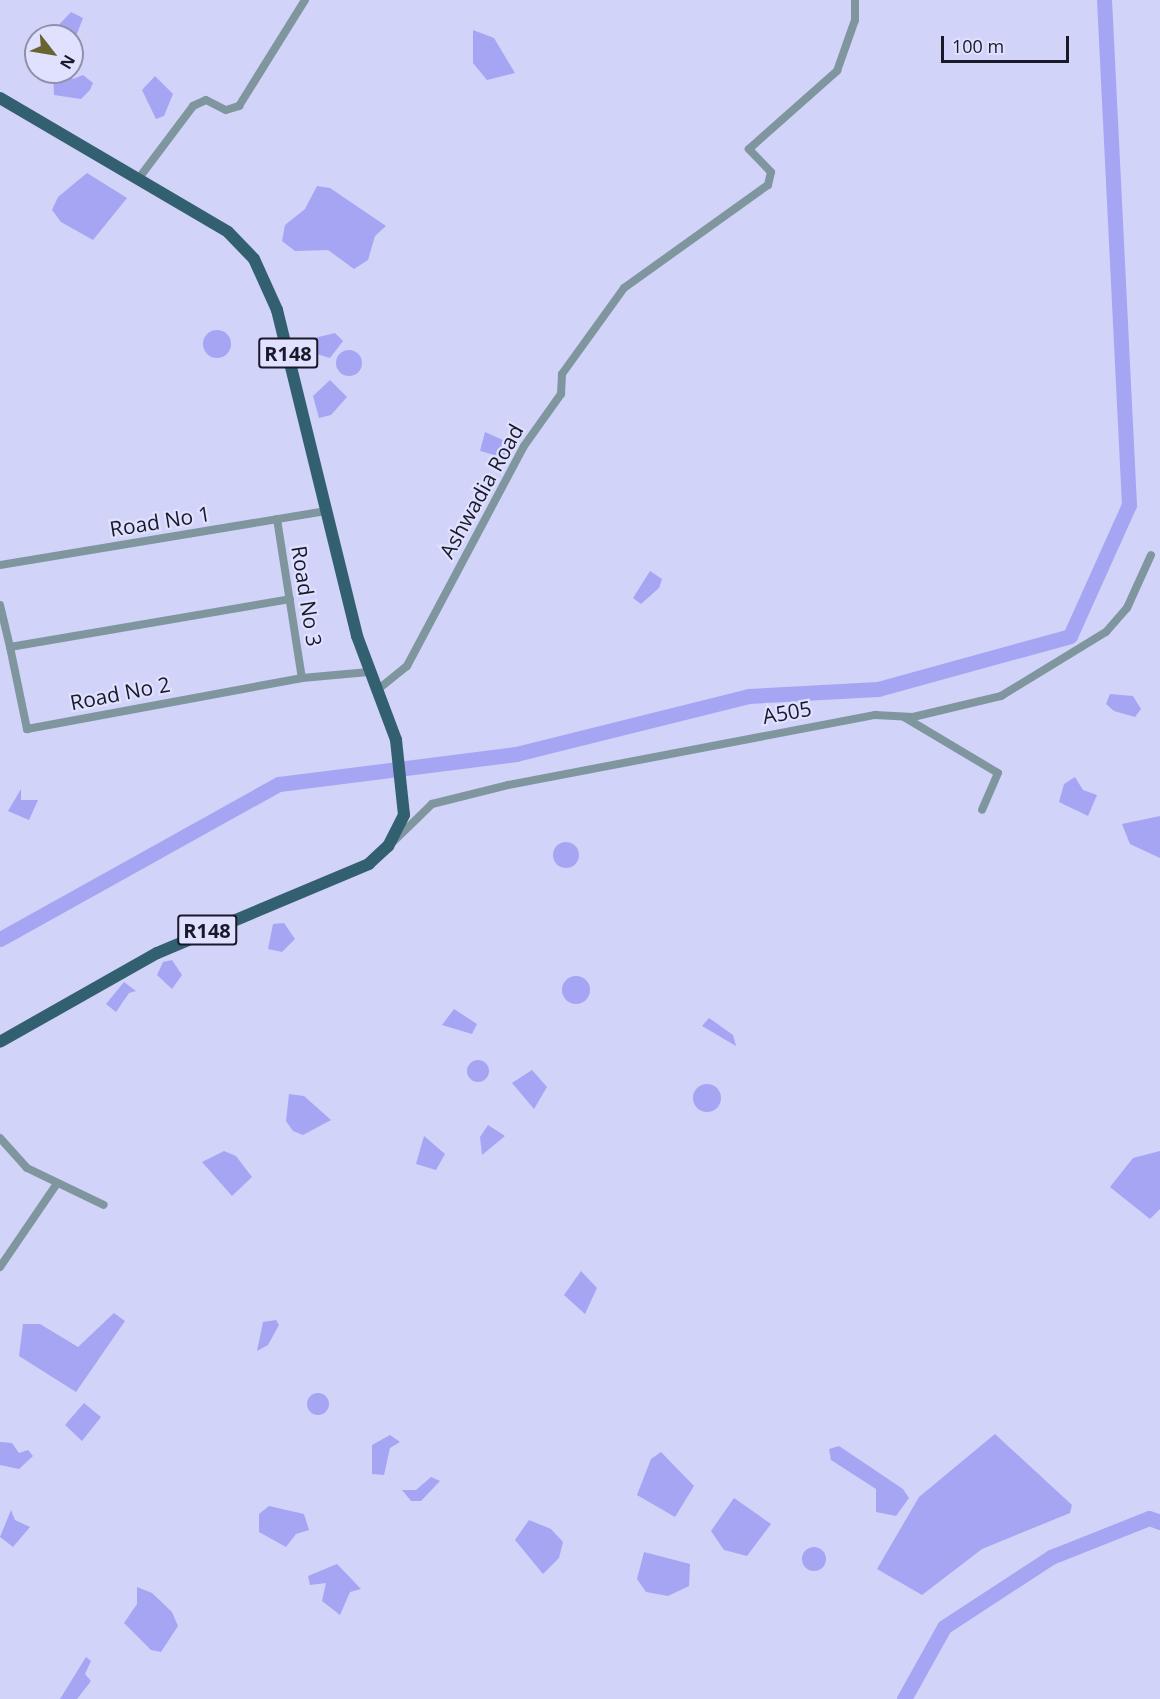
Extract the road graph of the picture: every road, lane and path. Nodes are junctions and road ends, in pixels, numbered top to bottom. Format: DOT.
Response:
graph roads {
  1 [pos="305,0"];
  2 [pos="855,0"];
  3 [pos="0,98"];
  4 [pos="139,178"];
  5 [pos="326,511"];
  6 [pos="277,519"];
  7 [pos="1151,555"];
  8 [pos="0,566"];
  9 [pos="290,599"];
  10 [pos="0,605"];
  11 [pos="10,647"];
  12 [pos="369,672"];
  13 [pos="302,678"];
  14 [pos="376,692"];
  15 [pos="903,717"];
  16 [pos="982,810"];
  17 [pos="388,846"];
  18 [pos="0,1042"];
  19 [pos="0,1138"];
  20 [pos="56,1185"];
  21 [pos="104,1205"];
  22 [pos="0,1266"];
  1 -- 4 [label="street"];
  2 -- 14 [label="street, Ashwadia Road"];
  3 -- 4 [label="main road, R148"];
  4 -- 5 [label="main road, R148"];
  5 -- 6 [label="street, Road No 1"];
  5 -- 12 [label="main road, R148"];
  6 -- 8 [label="street, Road No 1"];
  6 -- 9 [label="street, Road No 3"];
  7 -- 15 [label="street, A505"];
  9 -- 11 [label="street"];
  9 -- 13 [label="street, Road No 3"];
  10 -- 11 [label="street"];
  11 -- 13 [label="street, Road No 2"];
  12 -- 13 [label="street"];
  12 -- 14 [label="main road, R148"];
  14 -- 17 [label="main road, R148"];
  15 -- 16 [label="street"];
  15 -- 17 [label="street, A505"];
  17 -- 18 [label="main road, R148"];
  19 -- 20 [label="street"];
  20 -- 21 [label="street"];
  20 -- 22 [label="street"];
}
